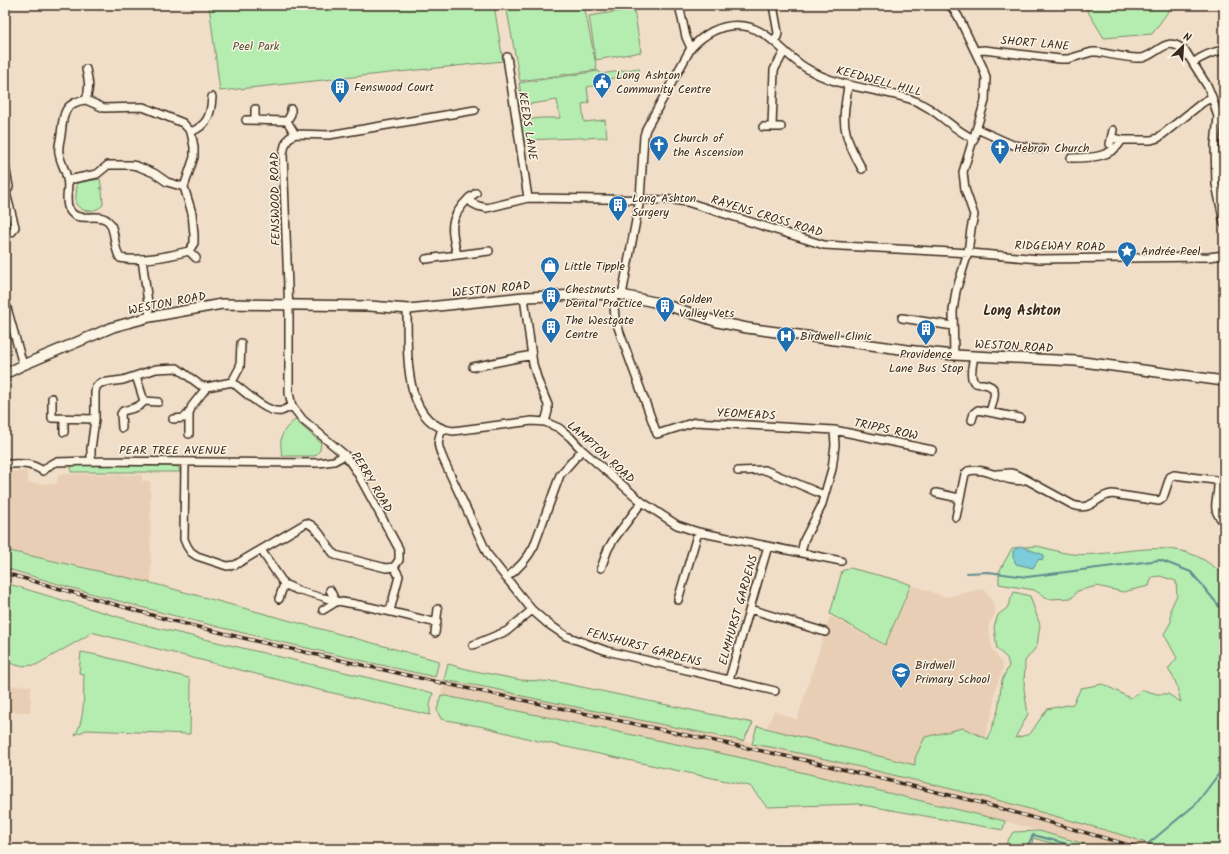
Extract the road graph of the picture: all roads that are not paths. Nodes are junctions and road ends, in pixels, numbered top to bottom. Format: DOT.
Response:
graph roads {
  1 [pos="680,5"];
  2 [pos="773,5"];
  3 [pos="953,7"];
  4 [pos="773,42"];
  5 [pos="691,48"];
  6 [pos="1224,50"];
  7 [pos="784,52"];
  8 [pos="975,52"];
  9 [pos="507,57"];
  10 [pos="1193,63"];
  11 [pos="86,69"];
  12 [pos="848,86"];
  13 [pos="212,97"];
  14 [pos="1212,97"];
  15 [pos="86,100"];
  16 [pos="291,109"];
  17 [pos="255,110"];
  18 [pos="475,110"];
  19 [pos="1221,117"];
  20 [pos="246,120"];
  21 [pos="255,120"];
  22 [pos="287,120"];
  23 [pos="763,127"];
  24 [pos="772,127"];
  25 [pos="781,127"];
  26 [pos="977,129"];
  27 [pos="1113,130"];
  28 [pos="191,132"];
  29 [pos="295,134"];
  30 [pos="974,139"];
  31 [pos="1122,140"];
  32 [pos="1042,149"];
  33 [pos="865,157"];
  34 [pos="1071,158"];
  35 [pos="857,160"];
  36 [pos="5,166"];
  37 [pos="862,169"];
  38 [pos="68,180"];
  39 [pos="184,187"];
  40 [pos="476,193"];
  41 [pos="6,198"];
  42 [pos="469,198"];
  43 [pos="528,198"];
  44 [pos="640,199"];
  45 [pos="1224,223"];
  46 [pos="5,235"];
  47 [pos="189,251"];
  48 [pos="489,251"];
  49 [pos="968,253"];
  50 [pos="1224,255"];
  51 [pos="457,256"];
  52 [pos="196,258"];
  53 [pos="142,259"];
  54 [pos="426,259"];
  55 [pos="618,294"];
  56 [pos="524,296"];
  57 [pos="5,301"];
  58 [pos="289,305"];
  59 [pos="407,309"];
  60 [pos="150,317"];
  61 [pos="902,318"];
  62 [pos="953,326"];
  63 [pos="241,343"];
  64 [pos="954,355"];
  65 [pos="532,356"];
  66 [pos="974,356"];
  67 [pos="23,365"];
  68 [pos="473,367"];
  69 [pos="5,374"];
  70 [pos="136,376"];
  71 [pos="1224,381"];
  72 [pos="232,382"];
  73 [pos="207,387"];
  74 [pos="52,398"];
  75 [pos="144,401"];
  76 [pos="158,402"];
  77 [pos="292,406"];
  78 [pos="990,412"];
  79 [pos="189,413"];
  80 [pos="1020,418"];
  81 [pos="64,419"];
  82 [pos="95,419"];
  83 [pos="173,419"];
  84 [pos="972,420"];
  85 [pos="545,422"];
  86 [pos="122,428"];
  87 [pos="442,429"];
  88 [pos="834,430"];
  89 [pos="64,432"];
  90 [pos="190,434"];
  91 [pos="657,434"];
  92 [pos="582,450"];
  93 [pos="932,450"];
  94 [pos="345,455"];
  95 [pos="91,461"];
  96 [pos="185,462"];
  97 [pos="5,464"];
  98 [pos="738,470"];
  99 [pos="936,493"];
  100 [pos="824,495"];
  101 [pos="959,498"];
  102 [pos="642,502"];
  103 [pos="956,517"];
  104 [pos="1224,522"];
  105 [pos="698,532"];
  106 [pos="768,546"];
  107 [pos="261,550"];
  108 [pos="801,553"];
  109 [pos="841,560"];
  110 [pos="394,567"];
  111 [pos="601,568"];
  112 [pos="506,578"];
  113 [pos="284,584"];
  114 [pos="297,590"];
  115 [pos="330,590"];
  116 [pos="324,598"];
  117 [pos="279,599"];
  118 [pos="678,600"];
  119 [pos="336,602"];
  120 [pos="438,609"];
  121 [pos="750,609"];
  122 [pos="323,610"];
  123 [pos="532,610"];
  124 [pos="390,611"];
  125 [pos="437,623"];
  126 [pos="825,632"];
  127 [pos="435,633"];
  128 [pos="473,644"];
  129 [pos="729,680"];
  130 [pos="775,691"];
  1 -- 5 [label="street"];
  2 -- 4 [label="street"];
  3 -- 8 [label="street"];
  4 -- 5 [label="street, KEEDWELL HILL"];
  4 -- 7 [label="street, KEEDWELL HILL"];
  5 -- 44 [label="street, KEEDWELL HILL"];
  6 -- 10 [label="street"];
  7 -- 12 [label="street, KEEDWELL HILL"];
  7 -- 24 [label="street"];
  8 -- 10 [label="street, SHORT LANE"];
  8 -- 26 [label="street"];
  9 -- 43 [label="street, KEEDS LANE"];
  10 -- 14 [label="street, SHORT LANE"];
  11 -- 15 [label="street"];
  12 -- 30 [label="street, KEEDWELL HILL"];
  12 -- 35 [label="street"];
  13 -- 28 [label="street"];
  14 -- 19 [label="street, SHORT LANE"];
  14 -- 31 [label="street"];
  15 -- 28 [label="street"];
  15 -- 38 [label="street"];
  16 -- 22 [label="street"];
  17 -- 21 [label="street"];
  18 -- 29 [label="street"];
  19 -- 45 [label="street"];
  20 -- 21 [label="street"];
  21 -- 22 [label="street"];
  22 -- 29 [label="street"];
  23 -- 24 [label="street"];
  24 -- 25 [label="street"];
  26 -- 30 [label="street"];
  26 -- 32 [label="street"];
  27 -- 31 [label="street"];
  28 -- 39 [label="street"];
  29 -- 58 [label="street, FENSWOOD ROAD"];
  30 -- 49 [label="street"];
  31 -- 34 [label="street"];
  33 -- 35 [label="street"];
  35 -- 37 [label="street"];
  36 -- 41 [label="street"];
  38 -- 39 [label="street"];
  38 -- 53 [label="street"];
  39 -- 47 [label="street"];
  40 -- 42 [label="street"];
  41 -- 46 [label="street"];
  42 -- 43 [label="street, RAYENS CROSS ROAD"];
  42 -- 51 [label="street"];
  43 -- 44 [label="street, RAYENS CROSS ROAD"];
  44 -- 49 [label="street, RAYENS CROSS ROAD"];
  44 -- 55 [label="street, KEEDWELL HILL"];
  47 -- 52 [label="street"];
  47 -- 53 [label="street"];
  48 -- 51 [label="street"];
  49 -- 50 [label="street, RIDGEWAY ROAD"];
  49 -- 62 [label="street"];
  51 -- 54 [label="street"];
  53 -- 60 [label="street"];
  55 -- 56 [label="street, WESTON ROAD"];
  55 -- 64 [label="street, WESTON ROAD"];
  55 -- 91 [label="street, KEEDWELL HILL"];
  56 -- 59 [label="street, WESTON ROAD"];
  56 -- 65 [label="street"];
  57 -- 67 [label="street"];
  58 -- 59 [label="street, WESTON ROAD"];
  58 -- 60 [label="street, WESTON ROAD"];
  58 -- 77 [label="street"];
  59 -- 87 [label="street"];
  60 -- 67 [label="street, WESTON ROAD"];
  61 -- 62 [label="street"];
  62 -- 64 [label="street"];
  63 -- 72 [label="street"];
  64 -- 66 [label="street, WESTON ROAD"];
  65 -- 68 [label="street"];
  65 -- 85 [label="street"];
  66 -- 71 [label="street, WESTON ROAD"];
  66 -- 78 [label="street"];
  67 -- 69 [label="street, WESTON ROAD"];
  70 -- 73 [label="street"];
  70 -- 75 [label="street"];
  70 -- 82 [label="street"];
  72 -- 73 [label="street"];
  72 -- 77 [label="street"];
  73 -- 79 [label="street"];
  74 -- 81 [label="street"];
  75 -- 76 [label="street"];
  75 -- 86 [label="street"];
  77 -- 94 [label="street, PERRY ROAD"];
  78 -- 80 [label="street"];
  78 -- 84 [label="street"];
  79 -- 83 [label="street"];
  79 -- 90 [label="street"];
  81 -- 82 [label="street"];
  81 -- 89 [label="street"];
  82 -- 95 [label="street"];
  85 -- 87 [label="street, LAMPTON ROAD"];
  85 -- 92 [label="street, LAMPTON ROAD"];
  87 -- 112 [label="street, FENSHURST GARDENS"];
  88 -- 91 [label="street, YEOMEADS"];
  88 -- 93 [label="street, TRIPPS ROW"];
  88 -- 100 [label="street"];
  92 -- 102 [label="street, LAMPTON ROAD"];
  92 -- 112 [label="street"];
  94 -- 96 [label="street, PEAR TREE AVENUE"];
  94 -- 110 [label="street, PERRY ROAD"];
  95 -- 96 [label="street, PEAR TREE AVENUE"];
  95 -- 97 [label="street, PEAR TREE AVENUE"];
  96 -- 107 [label="street"];
  98 -- 100 [label="street"];
  99 -- 101 [label="street"];
  100 -- 108 [label="street"];
  101 -- 103 [label="street"];
  101 -- 104 [label="street"];
  102 -- 105 [label="street, LAMPTON ROAD"];
  102 -- 111 [label="street"];
  105 -- 106 [label="street, LAMPTON ROAD"];
  105 -- 118 [label="street"];
  106 -- 108 [label="street, LAMPTON ROAD"];
  106 -- 121 [label="street, ELMHURST GARDENS"];
  107 -- 110 [label="street"];
  107 -- 113 [label="street"];
  108 -- 109 [label="street, LAMPTON ROAD"];
  110 -- 124 [label="street, PERRY ROAD"];
  112 -- 123 [label="street, FENSHURST GARDENS"];
  113 -- 114 [label="street"];
  113 -- 117 [label="street"];
  114 -- 116 [label="street"];
  115 -- 119 [label="street"];
  116 -- 119 [label="street"];
  119 -- 122 [label="street"];
  119 -- 124 [label="street"];
  120 -- 125 [label="street"];
  121 -- 126 [label="street"];
  121 -- 129 [label="street, ELMHURST GARDENS"];
  123 -- 128 [label="street"];
  123 -- 129 [label="street, FENSHURST GARDENS"];
  124 -- 125 [label="street"];
  125 -- 127 [label="street"];
  129 -- 130 [label="street, FENSHURST GARDENS"];
}
